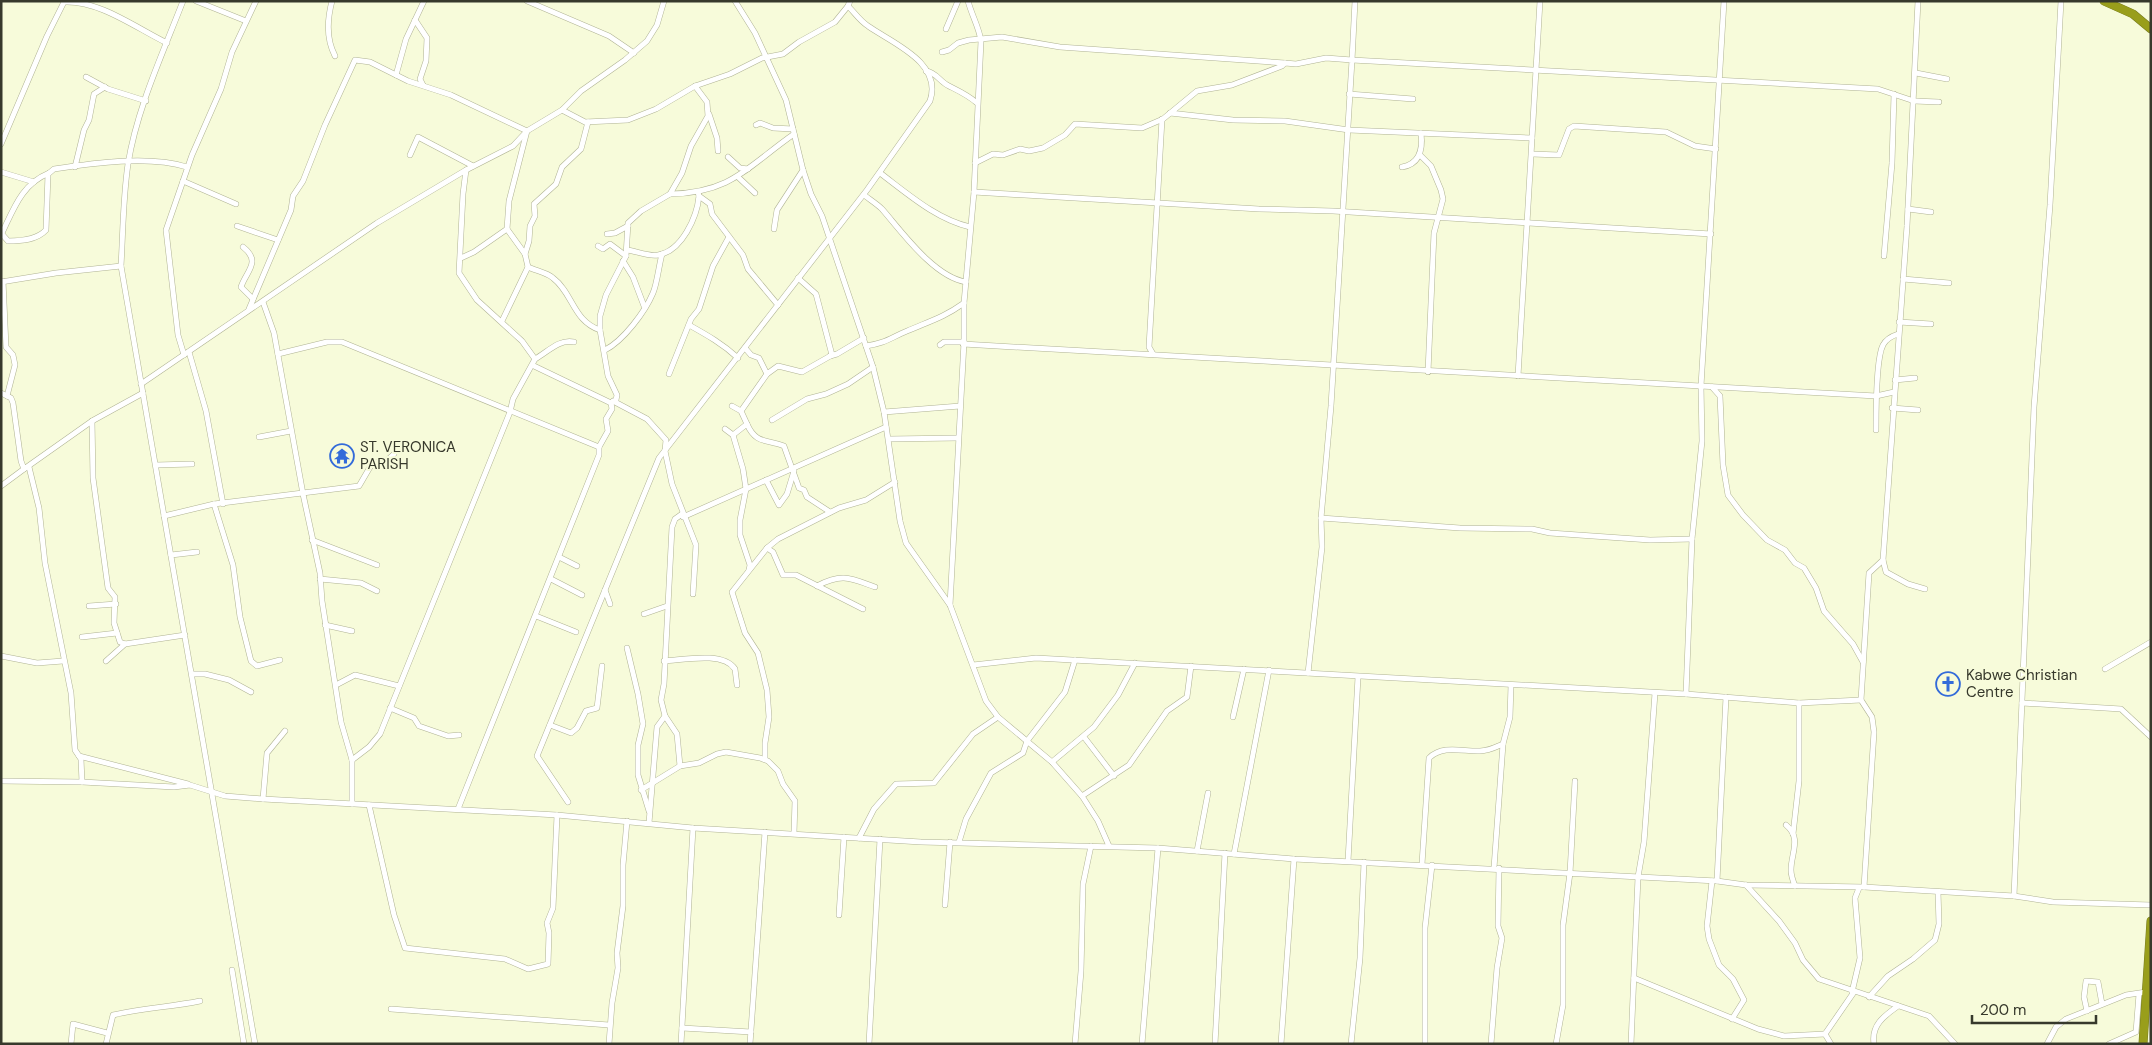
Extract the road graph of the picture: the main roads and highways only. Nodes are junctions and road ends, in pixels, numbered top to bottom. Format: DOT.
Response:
graph roads {
  1 [pos="2104,1"];
  2 [pos="2151,29"];
  3 [pos="2151,921"];
  4 [pos="2146,990"];
  5 [pos="2144,1026"];
  6 [pos="2143,1044"];
  1 -- 2 [label="highway"];
  3 -- 4 [label="highway"];
  4 -- 5 [label="highway"];
  5 -- 6 [label="highway"];
}
